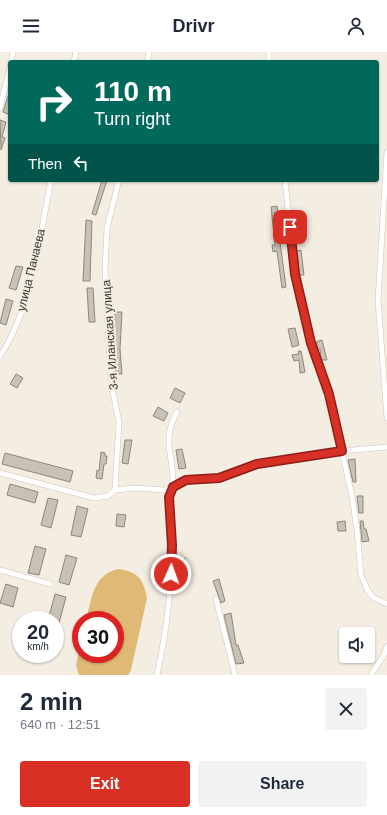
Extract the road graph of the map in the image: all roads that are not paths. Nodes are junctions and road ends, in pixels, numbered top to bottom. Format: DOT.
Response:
graph roads {
  1 [pos="8,75"];
  2 [pos="0,108"];
  3 [pos="387,152"];
  4 [pos="51,182"];
  5 [pos="118,182"];
  6 [pos="285,182"];
  7 [pos="0,356"];
  8 [pos="177,412"];
  9 [pos="387,418"];
  10 [pos="387,447"];
  11 [pos="342,451"];
  12 [pos="0,473"];
  13 [pos="173,487"];
  14 [pos="115,490"];
  15 [pos="0,570"];
  16 [pos="50,584"];
  17 [pos="216,599"];
  18 [pos="387,604"];
  19 [pos="387,646"];
  20 [pos="372,673"];
  21 [pos="157,675"];
  22 [pos="235,675"];
  1 -- 2 [label="street"];
  3 -- 9 [label="street"];
  4 -- 7 [label="street, улица Панаева"];
  5 -- 14 [label="street, 3-я Иланская улица"];
  6 -- 11 [label="street"];
  8 -- 13 [label="street"];
  10 -- 11 [label="street"];
  11 -- 13 [label="street"];
  11 -- 18 [label="street"];
  12 -- 14 [label="street"];
  13 -- 14 [label="street"];
  13 -- 21 [label="street"];
  15 -- 16 [label="street"];
  17 -- 22 [label="street"];
  19 -- 20 [label="street"];
}
